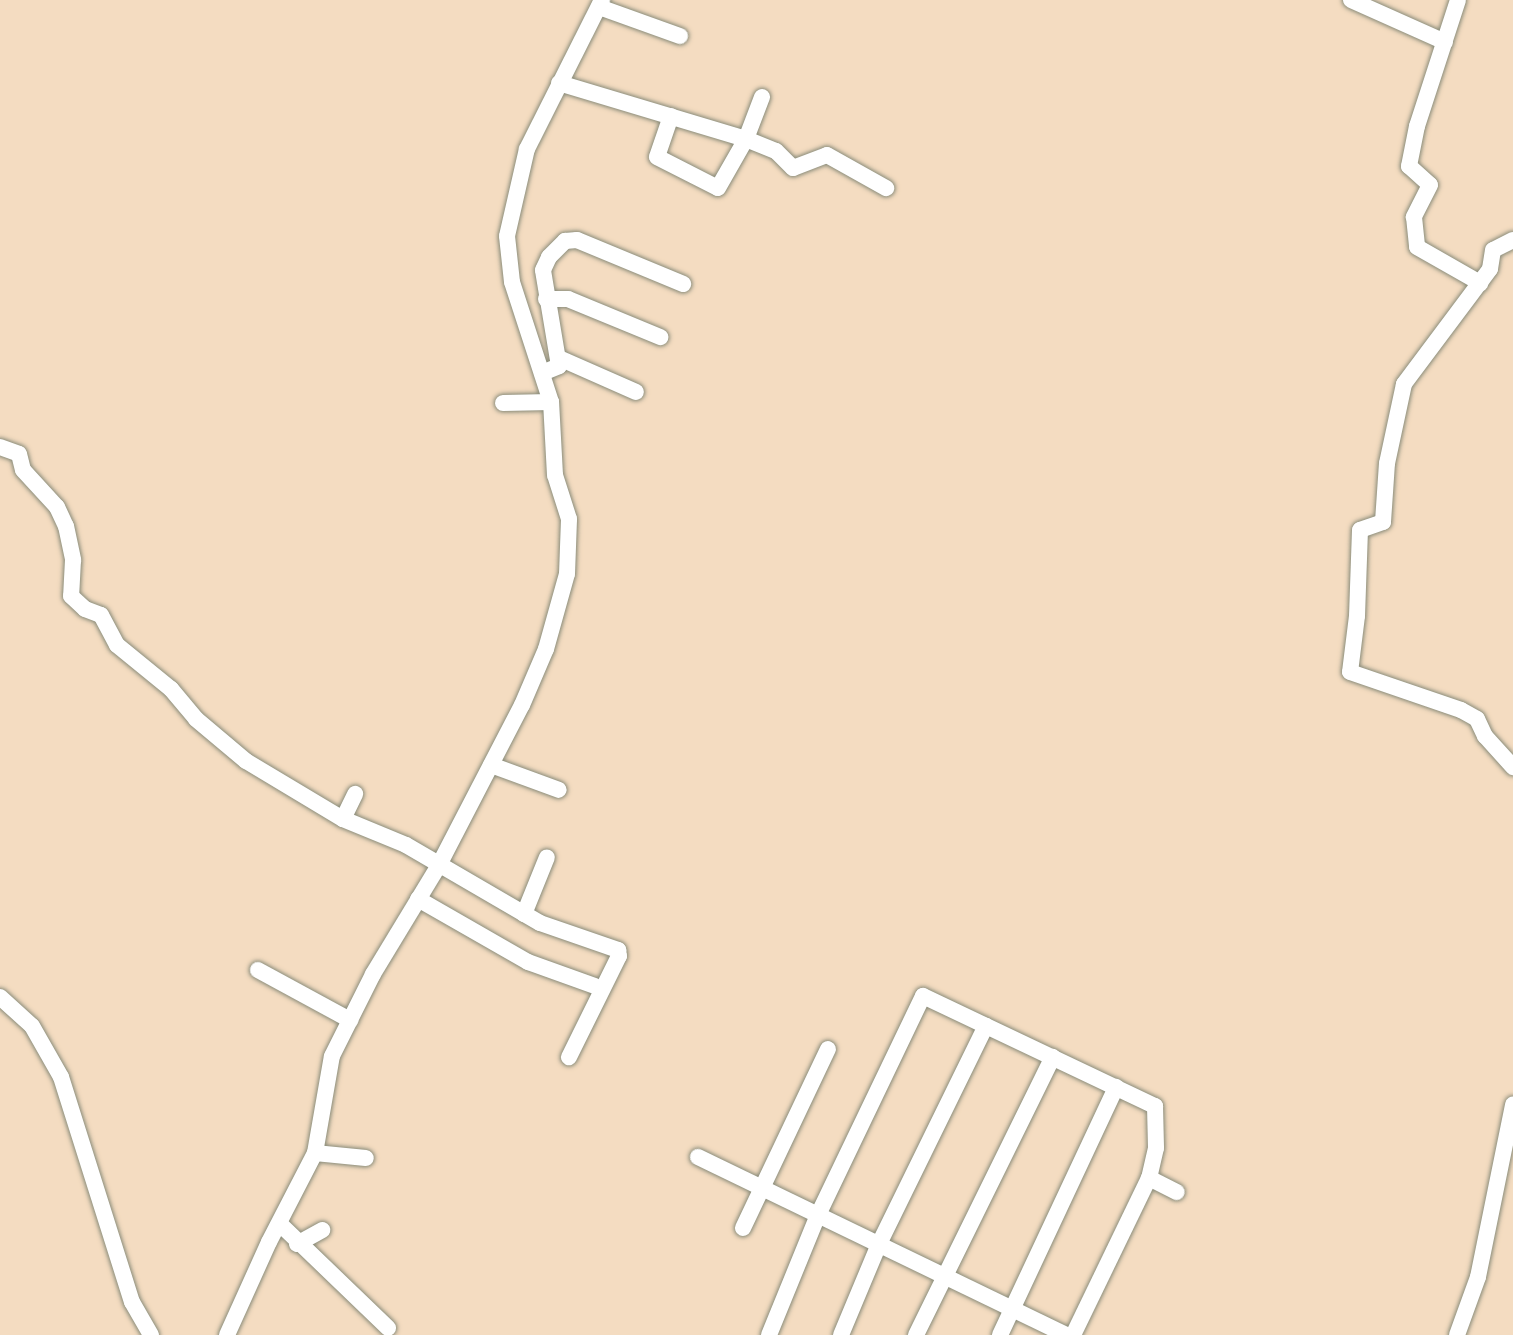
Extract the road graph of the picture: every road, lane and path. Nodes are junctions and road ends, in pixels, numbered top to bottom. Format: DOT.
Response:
graph roads {
  1 [pos="1351,0"];
  2 [pos="1458,0"];
  3 [pos="600,4"];
  4 [pos="680,36"];
  5 [pos="1445,42"];
  6 [pos="559,83"];
  7 [pos="762,97"];
  8 [pos="671,116"];
  9 [pos="746,139"];
  10 [pos="886,188"];
  11 [pos="1513,240"];
  12 [pos="1480,283"];
  13 [pos="683,284"];
  14 [pos="546,299"];
  15 [pos="660,337"];
  16 [pos="559,358"];
  17 [pos="542,373"];
  18 [pos="636,392"];
  19 [pos="551,402"];
  20 [pos="503,403"];
  21 [pos="0,447"];
  22 [pos="491,765"];
  23 [pos="1513,767"];
  24 [pos="559,790"];
  25 [pos="355,794"];
  26 [pos="343,819"];
  27 [pos="547,857"];
  28 [pos="439,865"];
  29 [pos="418,899"];
  30 [pos="524,914"];
  31 [pos="258,970"];
  32 [pos="595,986"];
  33 [pos="0,997"];
  34 [pos="350,1020"];
  35 [pos="986,1026"];
  36 [pos="828,1049"];
  37 [pos="569,1057"];
  38 [pos="1053,1057"];
  39 [pos="1116,1087"];
  40 [pos="1513,1105"];
  41 [pos="1511,1130"];
  42 [pos="315,1153"];
  43 [pos="698,1157"];
  44 [pos="366,1158"];
  45 [pos="1149,1178"];
  46 [pos="760,1187"];
  47 [pos="1177,1192"];
  48 [pos="818,1215"];
  49 [pos="280,1224"];
  50 [pos="743,1228"];
  51 [pos="322,1230"];
  52 [pos="297,1244"];
  53 [pos="879,1244"];
  54 [pos="942,1275"];
  55 [pos="1012,1310"];
  56 [pos="388,1328"];
  57 [pos="151,1335"];
  58 [pos="227,1335"];
  59 [pos="769,1335"];
  60 [pos="841,1335"];
  61 [pos="916,1335"];
  62 [pos="1000,1335"];
  63 [pos="1066,1335"];
  64 [pos="1073,1335"];
  65 [pos="1457,1335"];
  1 -- 5 [label="street"];
  2 -- 5 [label="street"];
  3 -- 4 [label="street"];
  3 -- 6 [label="street"];
  5 -- 12 [label="street"];
  6 -- 8 [label="street"];
  6 -- 17 [label="street"];
  7 -- 9 [label="street"];
  8 -- 9 [label="street"];
  8 -- 9 [label="street"];
  9 -- 10 [label="street"];
  11 -- 12 [label="street"];
  12 -- 23 [label="street"];
  13 -- 14 [label="street"];
  14 -- 15 [label="street"];
  14 -- 16 [label="street"];
  16 -- 17 [label="street"];
  16 -- 18 [label="street"];
  17 -- 19 [label="street"];
  19 -- 20 [label="street"];
  19 -- 22 [label="street"];
  21 -- 26 [label="street"];
  22 -- 24 [label="street"];
  22 -- 28 [label="street"];
  25 -- 26 [label="street"];
  26 -- 28 [label="street"];
  27 -- 30 [label="street"];
  28 -- 29 [label="street"];
  28 -- 30 [label="street"];
  29 -- 32 [label="street"];
  29 -- 34 [label="street"];
  30 -- 37 [label="street"];
  31 -- 34 [label="street"];
  33 -- 57 [label="street"];
  34 -- 42 [label="street"];
  35 -- 38 [label="street"];
  35 -- 48 [label="street"];
  35 -- 53 [label="street"];
  36 -- 46 [label="street"];
  38 -- 39 [label="street"];
  38 -- 54 [label="street"];
  39 -- 45 [label="street"];
  39 -- 55 [label="street"];
  40 -- 41 [label="street"];
  41 -- 65 [label="street"];
  42 -- 44 [label="street"];
  42 -- 49 [label="street"];
  43 -- 46 [label="street"];
  45 -- 47 [label="street"];
  45 -- 64 [label="street"];
  46 -- 48 [label="street"];
  46 -- 50 [label="street"];
  48 -- 53 [label="street"];
  48 -- 59 [label="street"];
  49 -- 52 [label="street"];
  49 -- 58 [label="street"];
  51 -- 52 [label="street"];
  52 -- 56 [label="street"];
  53 -- 54 [label="street"];
  53 -- 60 [label="street"];
  54 -- 55 [label="street"];
  54 -- 61 [label="street"];
  55 -- 62 [label="street"];
  55 -- 63 [label="street"];
}
